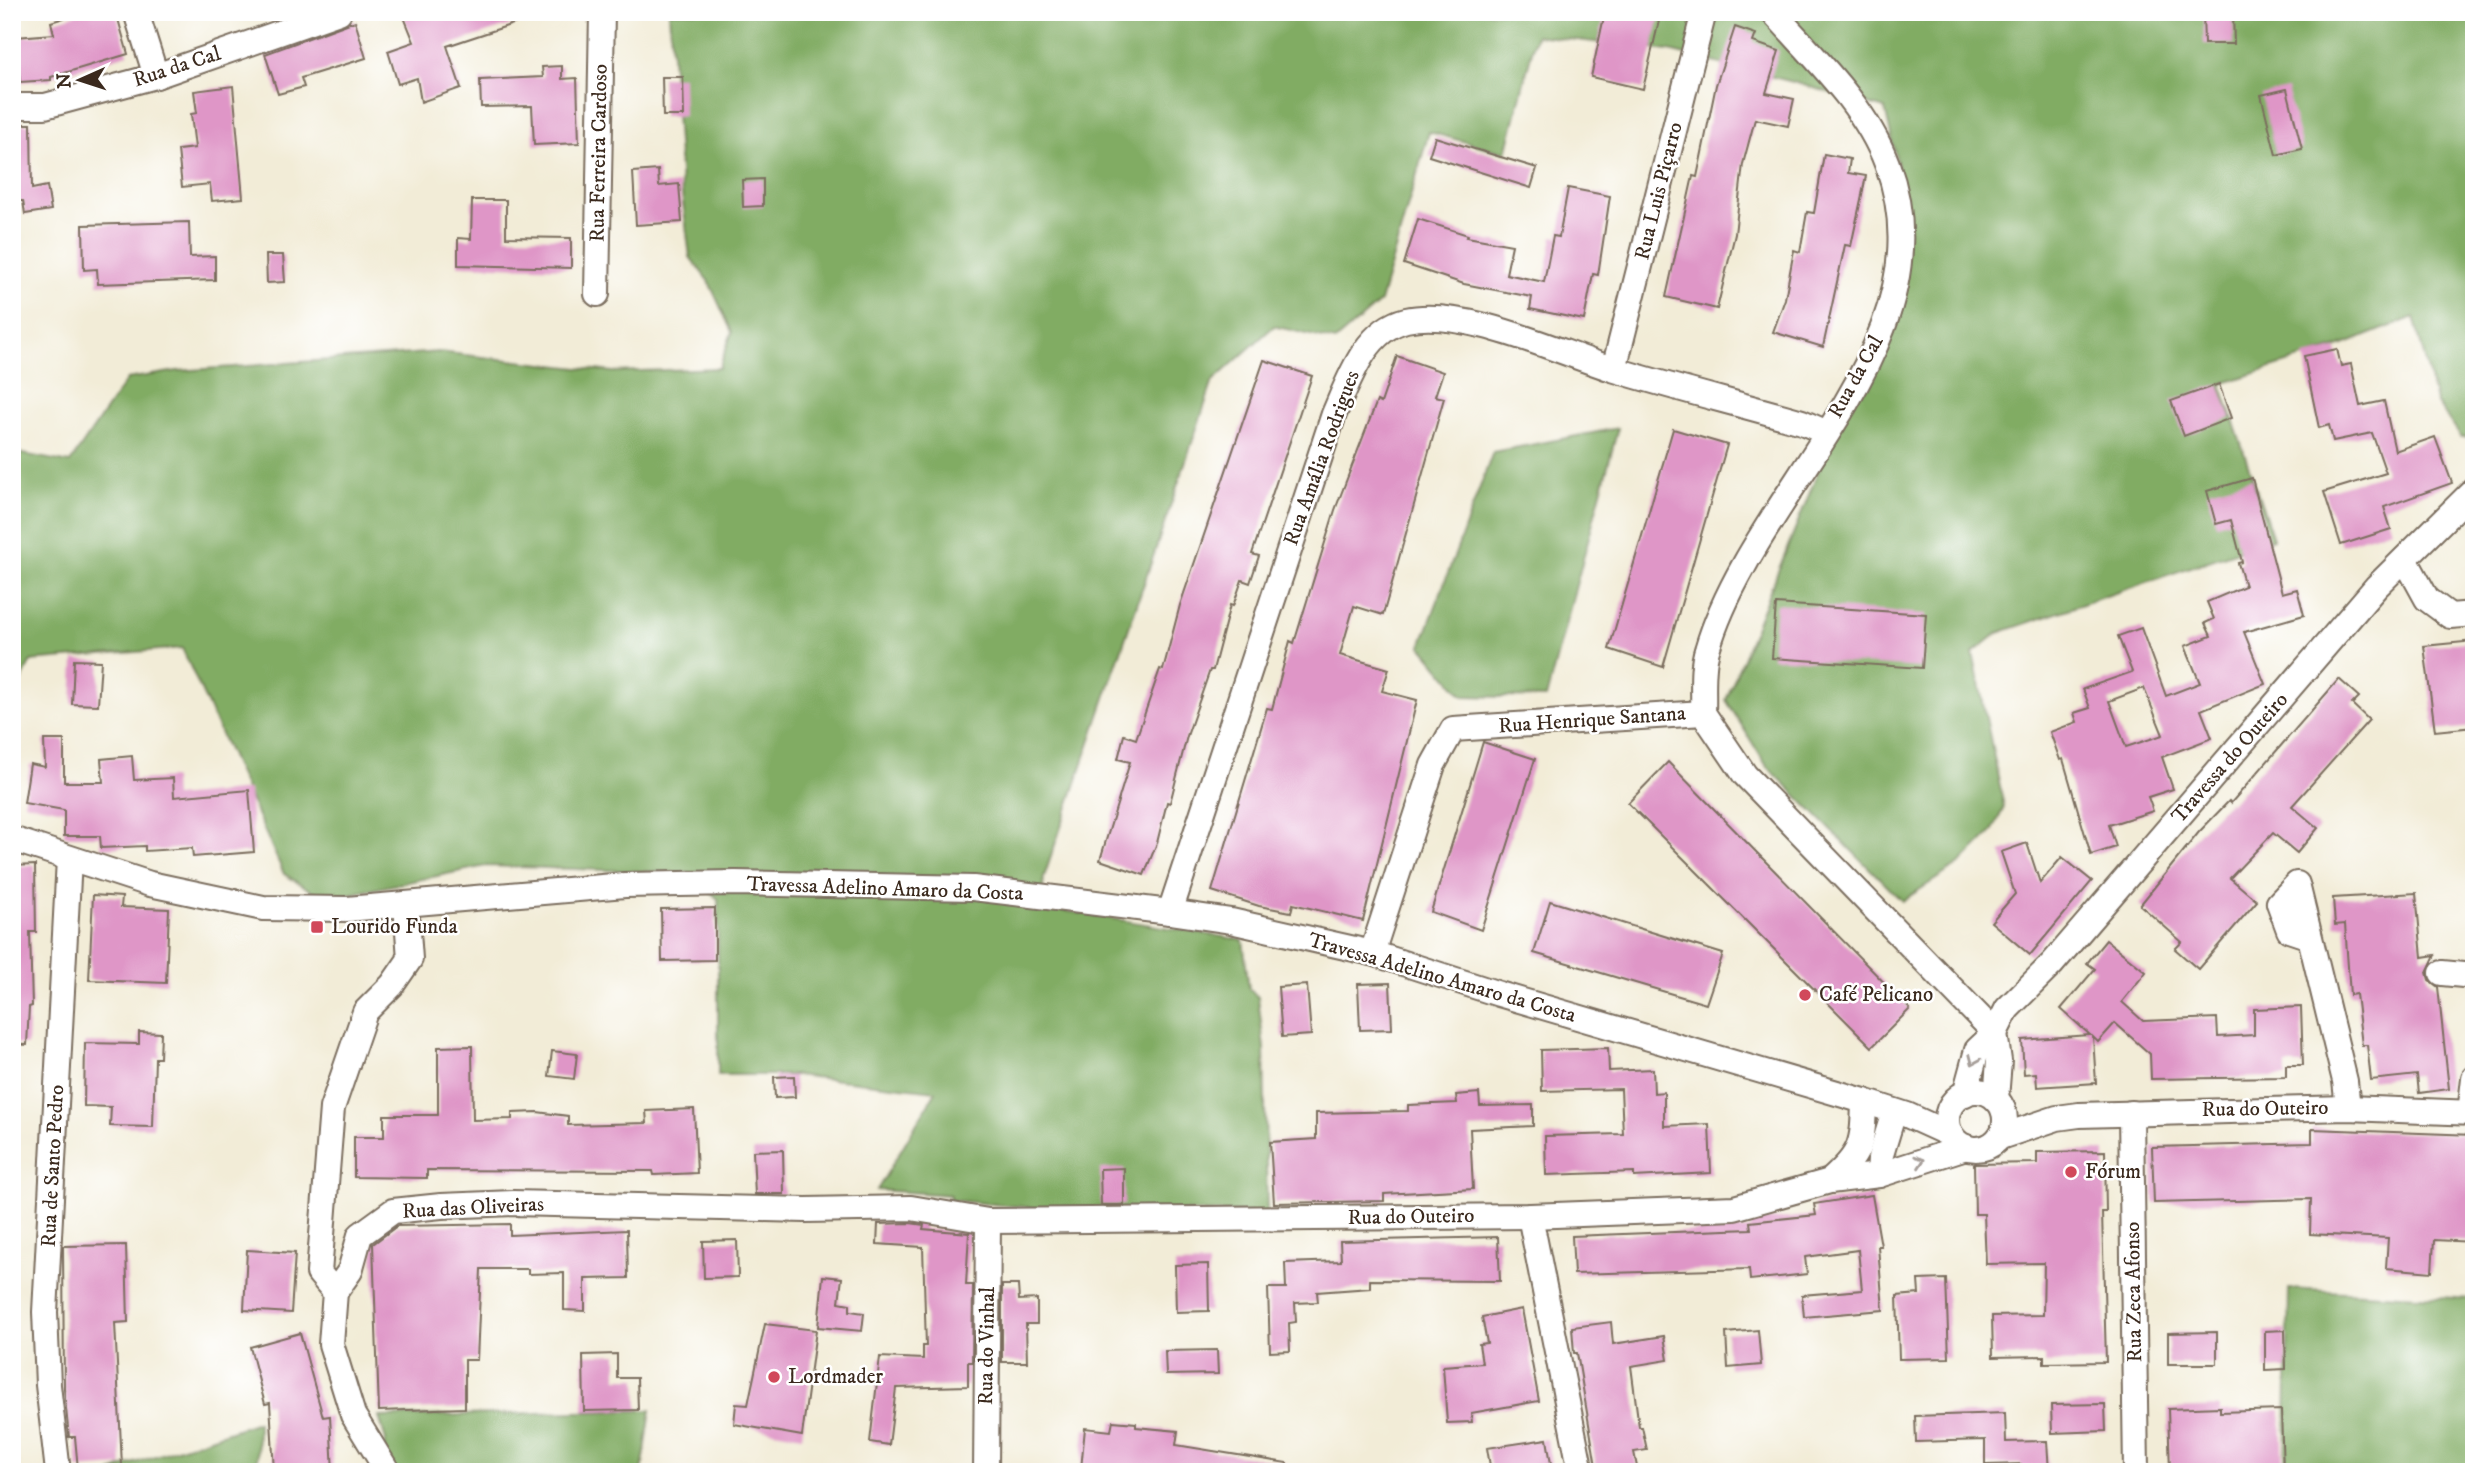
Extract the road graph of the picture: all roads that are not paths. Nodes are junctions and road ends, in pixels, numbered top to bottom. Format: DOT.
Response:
graph roads {
  1 [pos="136,12"];
  2 [pos="339,12"];
  3 [pos="602,12"];
  4 [pos="1704,12"];
  5 [pos="1773,12"];
  6 [pos="156,75"];
  7 [pos="12,106"];
  8 [pos="597,294"];
  9 [pos="1614,369"];
  10 [pos="1825,432"];
  11 [pos="2474,490"];
  12 [pos="2405,559"];
  13 [pos="2474,614"];
  14 [pos="1703,713"];
  15 [pos="12,839"];
  16 [pos="69,859"];
  17 [pos="406,904"];
  18 [pos="1170,912"];
  19 [pos="2310,937"];
  20 [pos="1372,953"];
  21 [pos="2442,973"];
  22 [pos="2474,976"];
  23 [pos="1994,1033"];
  24 [pos="2474,1078"];
  25 [pos="1958,1100"];
  26 [pos="1864,1101"];
  27 [pos="1999,1103"];
  28 [pos="2348,1108"];
  29 [pos="2131,1113"];
  30 [pos="2472,1113"];
  31 [pos="1901,1114"];
  32 [pos="2057,1118"];
  33 [pos="2000,1137"];
  34 [pos="1959,1141"];
  35 [pos="1879,1175"];
  36 [pos="1830,1181"];
  37 [pos="1531,1216"];
  38 [pos="988,1221"];
  39 [pos="335,1292"];
  40 [pos="58,1472"];
  41 [pos="388,1472"];
  42 [pos="986,1472"];
  43 [pos="1581,1472"];
  44 [pos="2136,1472"];
  1 -- 6 [label="street"];
  2 -- 6 [label="street, Rua da Cal"];
  3 -- 8 [label="street, Rua Ferreira Cardoso"];
  4 -- 9 [label="street, Rua Luis Piçarro"];
  5 -- 10 [label="street, Rua da Cal"];
  6 -- 7 [label="street, Rua da Cal"];
  9 -- 10 [label="street, Rua Amália Rodrigues"];
  9 -- 18 [label="street, Rua Amália Rodrigues"];
  10 -- 14 [label="street, Rua da Cal"];
  11 -- 12 [label="street, Travessa do Outeiro"];
  12 -- 13 [label="street"];
  12 -- 23 [label="street, Travessa do Outeiro"];
  14 -- 20 [label="street, Rua Henrique Santana"];
  14 -- 23 [label="street, Rua Henrique Santana"];
  15 -- 16 [label="street, Travessa Adelino Amaro da Costa"];
  16 -- 17 [label="street, Travessa Adelino Amaro da Costa"];
  16 -- 40 [label="street, Rua de Santo Pedro"];
  17 -- 18 [label="street, Travessa Adelino Amaro da Costa"];
  17 -- 39 [label="street"];
  18 -- 20 [label="street, Travessa Adelino Amaro da Costa"];
  19 -- 28 [label="street"];
  20 -- 26 [label="street, Travessa Adelino Amaro da Costa"];
  21 -- 22 [label="street"];
  23 -- 25 [label="street, Travessa do Outeiro, one-way"];
  23 -- 27 [label="street"];
  24 -- 30 [label="street"];
  25 -- 27 [label="street, Travessa Adelino Amaro da Costa"];
  25 -- 31 [label="street, Travessa Adelino Amaro da Costa"];
  25 -- 34 [label="street"];
  26 -- 31 [label="street, Travessa Adelino Amaro da Costa"];
  26 -- 36 [label="street, Rua do Outeiro"];
  27 -- 32 [label="street, Rua do Outeiro"];
  27 -- 33 [label="street"];
  28 -- 29 [label="street, Rua do Outeiro"];
  28 -- 30 [label="street, Rua do Outeiro"];
  29 -- 32 [label="street, Rua do Outeiro"];
  29 -- 44 [label="street, Rua Zeca Afonso"];
  31 -- 34 [label="street, Travessa Adelino Amaro da Costa"];
  31 -- 35 [label="street"];
  32 -- 33 [label="street, Rua do Outeiro"];
  33 -- 34 [label="street"];
  35 -- 34 [label="street, Rua do Outeiro, one-way"];
  35 -- 36 [label="street, Rua do Outeiro"];
  36 -- 37 [label="street, Rua do Outeiro"];
  37 -- 38 [label="street, Rua do Outeiro"];
  37 -- 43 [label="street"];
  38 -- 39 [label="street, Rua das Oliveiras"];
  38 -- 42 [label="street, Rua do Vinhal"];
  39 -- 41 [label="street"];
}
